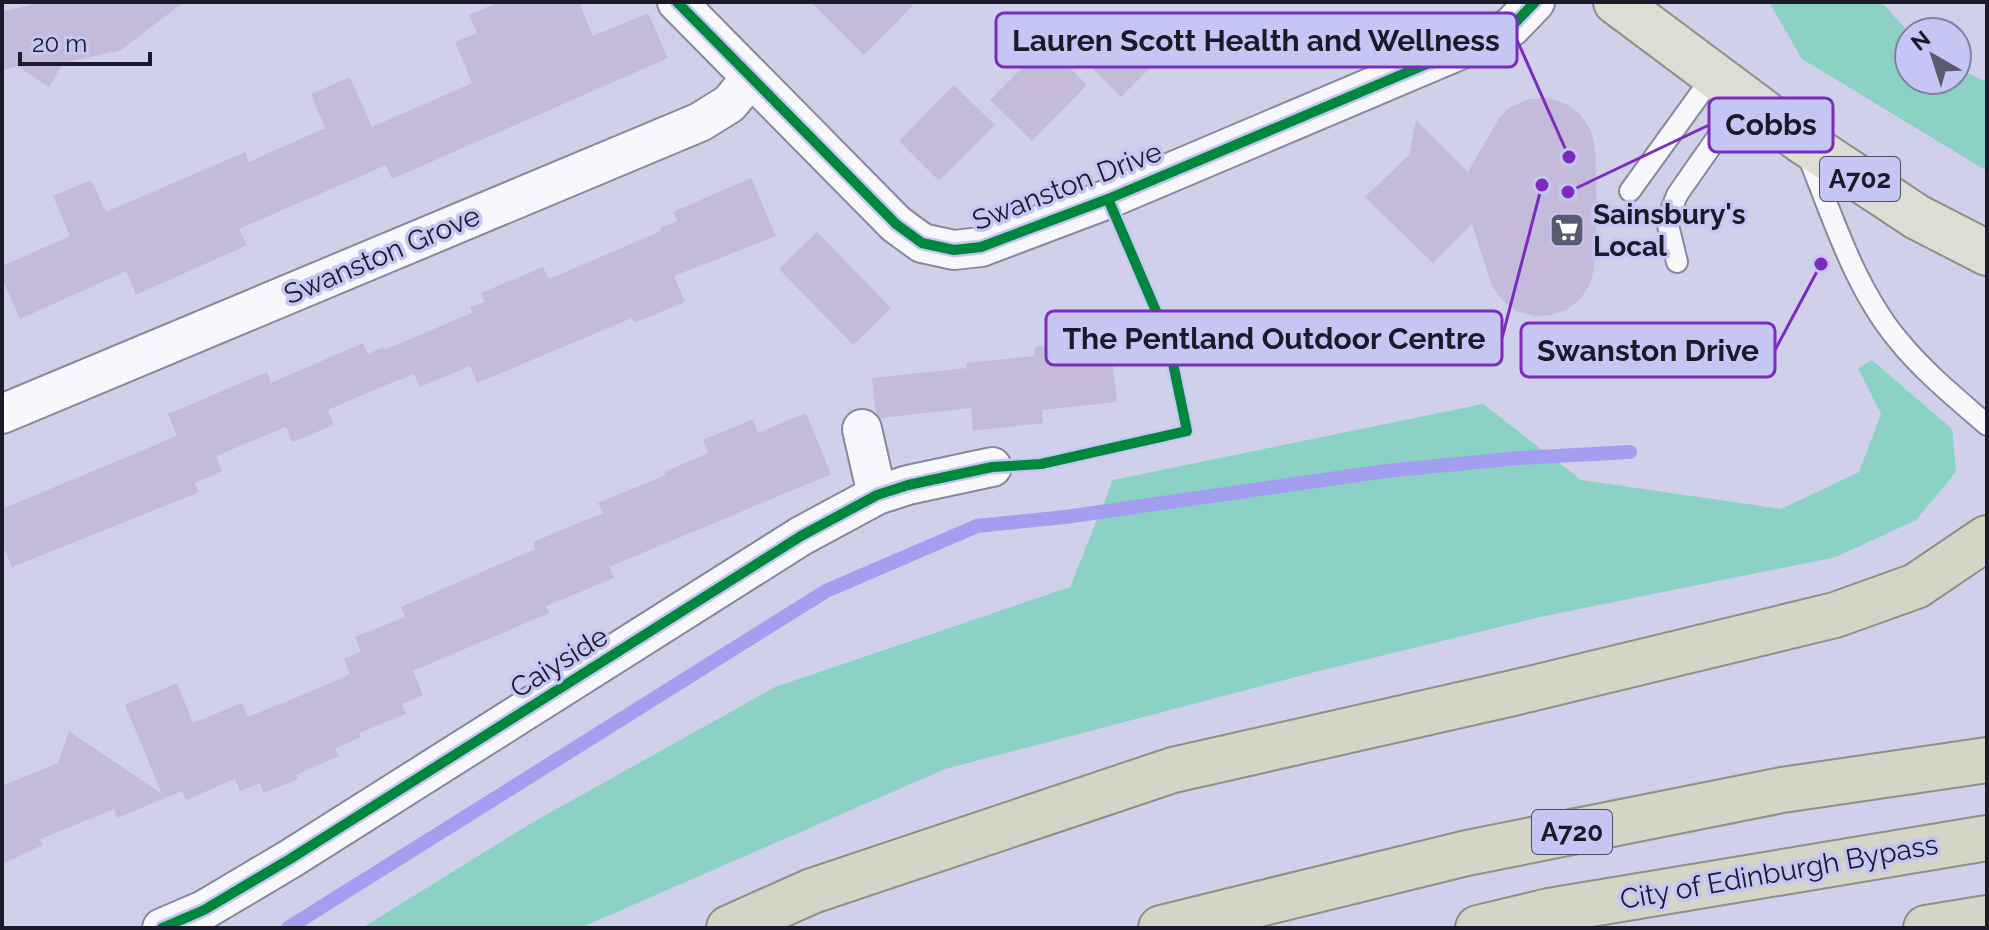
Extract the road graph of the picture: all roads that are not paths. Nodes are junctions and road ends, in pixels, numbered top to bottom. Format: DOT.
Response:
graph roads {
  1 [pos="677,2"];
  2 [pos="1535,2"];
  3 [pos="1616,2"];
  4 [pos="751,78"];
  5 [pos="1729,87"];
  6 [pos="1802,141"];
  7 [pos="1630,191"];
  8 [pos="1917,217"];
  9 [pos="1987,253"];
  10 [pos="1677,262"];
  11 [pos="1987,282"];
  12 [pos="2,414"];
  13 [pos="1987,425"];
  14 [pos="862,429"];
  15 [pos="992,467"];
  16 [pos="877,495"];
  17 [pos="1987,538"];
  18 [pos="1987,760"];
  19 [pos="1987,838"];
  20 [pos="1987,918"];
  21 [pos="162,928"];
  22 [pos="729,928"];
  23 [pos="1161,928"];
  24 [pos="1478,928"];
  25 [pos="1926,928"];
  1 -- 4 [label="street, Swanston Drive"];
  2 -- 4 [label="street, Swanston Drive"];
  3 -- 5 [label="main road, A702"];
  4 -- 12 [label="street, Swanston Grove"];
  5 -- 6 [label="main road, A702"];
  5 -- 7 [label="lane"];
  5 -- 10 [label="lane"];
  6 -- 8 [label="main road, A702"];
  6 -- 13 [label="lane"];
  8 -- 9 [label="main road, A702"];
  8 -- 11 [label="main road, A702"];
  14 -- 16 [label="street"];
  15 -- 16 [label="street, Caiyside"];
  16 -- 21 [label="street, Caiyside"];
  17 -- 22 [label="highway"];
  18 -- 23 [label="highway, A720"];
  19 -- 24 [label="highway, City of Edinburgh Bypass"];
  20 -- 25 [label="highway"];
}
